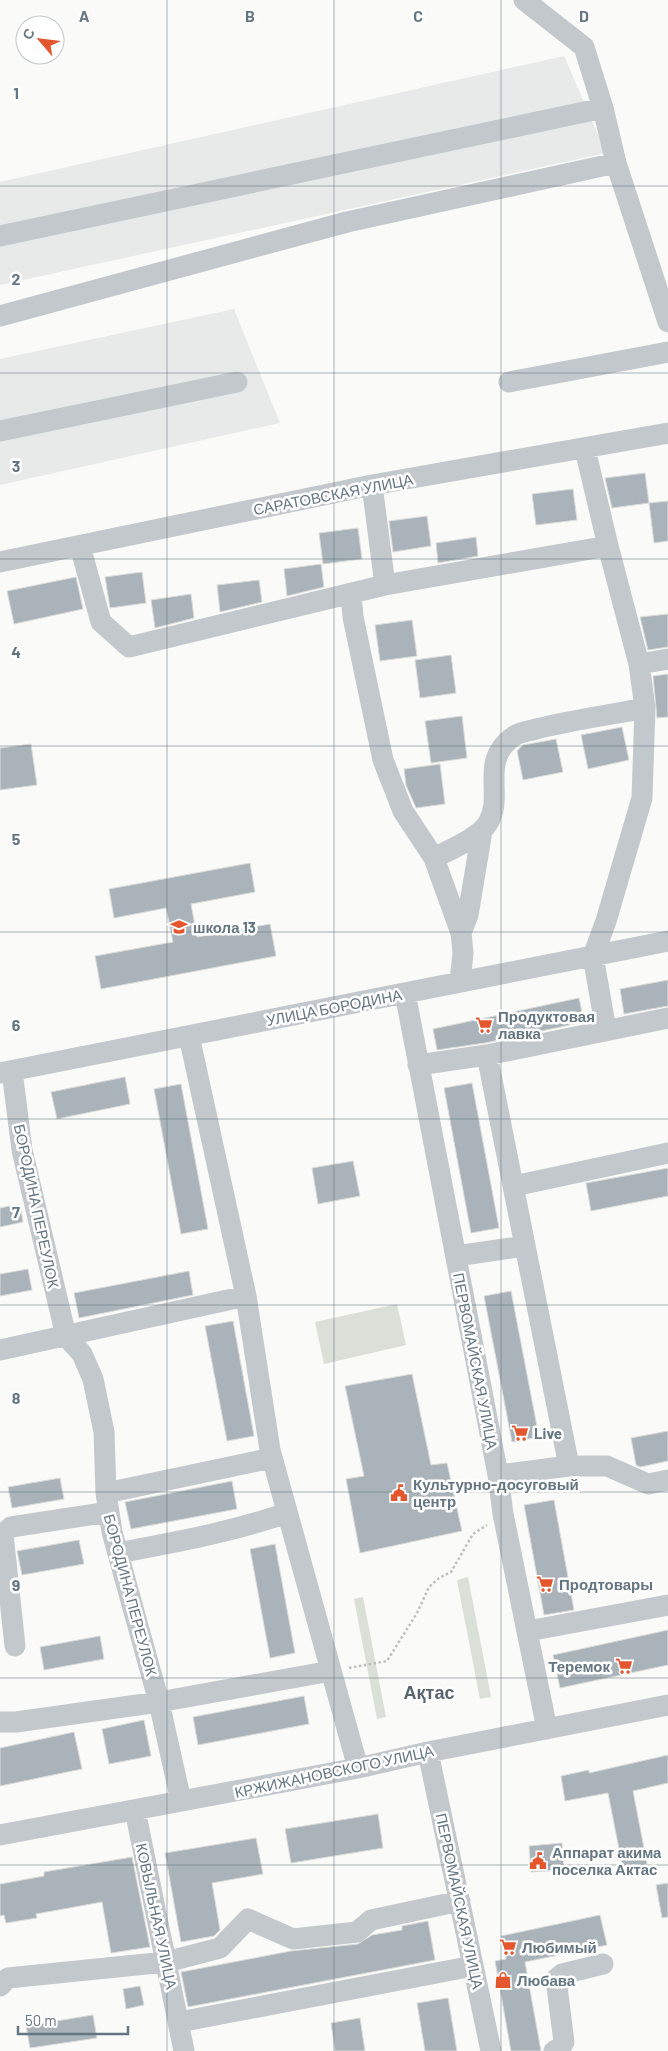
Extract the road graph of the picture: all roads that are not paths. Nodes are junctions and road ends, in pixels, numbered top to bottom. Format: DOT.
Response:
graph roads {
  1 [pos="524,0"];
  2 [pos="603,108"];
  3 [pos="616,163"];
  4 [pos="0,236"];
  5 [pos="0,316"];
  6 [pos="668,322"];
  7 [pos="668,352"];
  8 [pos="237,382"];
  9 [pos="509,382"];
  10 [pos="0,431"];
  11 [pos="668,433"];
  12 [pos="585,449"];
  13 [pos="372,485"];
  14 [pos="80,546"];
  15 [pos="608,546"];
  16 [pos="0,562"];
  17 [pos="385,586"];
  18 [pos="351,594"];
  19 [pos="668,659"];
  20 [pos="639,664"];
  21 [pos="645,708"];
  22 [pos="482,831"];
  23 [pos="434,858"];
  24 [pos="461,933"];
  25 [pos="668,942"];
  26 [pos="593,956"];
  27 [pos="460,982"];
  28 [pos="405,994"];
  29 [pos="668,1018"];
  30 [pos="606,1030"];
  31 [pos="189,1036"];
  32 [pos="487,1055"];
  33 [pos="418,1065"];
  34 [pos="6,1072"];
  35 [pos="668,1153"];
  36 [pos="514,1186"];
  37 [pos="524,1246"];
  38 [pos="456,1256"];
  39 [pos="246,1296"];
  40 [pos="66,1336"];
  41 [pos="0,1350"];
  42 [pos="272,1458"];
  43 [pos="569,1466"];
  44 [pos="498,1475"];
  45 [pos="668,1480"];
  46 [pos="107,1502"];
  47 [pos="287,1513"];
  48 [pos="118,1553"];
  49 [pos="668,1605"];
  50 [pos="528,1631"];
  51 [pos="15,1646"];
  52 [pos="331,1672"];
  53 [pos="159,1702"];
  54 [pos="668,1705"];
  55 [pos="0,1722"];
  56 [pos="547,1729"];
  57 [pos="428,1752"];
  58 [pos="358,1768"];
  59 [pos="181,1801"];
  60 [pos="135,1810"];
  61 [pos="0,1835"];
  62 [pos="460,1902"];
  63 [pos="166,1962"];
  64 [pos="603,1964"];
  65 [pos="473,1966"];
  66 [pos="0,1986"];
  67 [pos="178,2022"];
  68 [pos="184,2051"];
  69 [pos="492,2051"];
  70 [pos="554,2051"];
  1 -- 2 [label="street"];
  2 -- 3 [label="street"];
  2 -- 4 [label="street"];
  3 -- 5 [label="street"];
  3 -- 6 [label="street"];
  7 -- 9 [label="street"];
  8 -- 10 [label="street"];
  11 -- 12 [label="street, САРАТОВСКАЯ УЛИЦА"];
  12 -- 13 [label="street, САРАТОВСКАЯ УЛИЦА"];
  12 -- 15 [label="street"];
  13 -- 14 [label="street, САРАТОВСКАЯ УЛИЦА"];
  13 -- 17 [label="street"];
  14 -- 16 [label="street, САРАТОВСКАЯ УЛИЦА"];
  14 -- 18 [label="street"];
  15 -- 17 [label="street"];
  15 -- 20 [label="street"];
  17 -- 18 [label="street"];
  18 -- 23 [label="street"];
  19 -- 20 [label="street"];
  20 -- 21 [label="street"];
  21 -- 22 [label="street"];
  21 -- 26 [label="street"];
  22 -- 23 [label="street"];
  22 -- 24 [label="street"];
  23 -- 24 [label="street"];
  24 -- 27 [label="street"];
  25 -- 26 [label="street, УЛИЦА БОРОДИНА"];
  26 -- 27 [label="street, УЛИЦА БОРОДИНА"];
  26 -- 30 [label="street"];
  27 -- 28 [label="street, УЛИЦА БОРОДИНА"];
  28 -- 31 [label="street, УЛИЦА БОРОДИНА"];
  28 -- 33 [label="street, ПЕРВОМАЙСКАЯ УЛИЦА"];
  29 -- 30 [label="street"];
  30 -- 32 [label="street"];
  31 -- 34 [label="street, УЛИЦА БОРОДИНА"];
  31 -- 39 [label="street"];
  32 -- 33 [label="street"];
  32 -- 36 [label="street"];
  33 -- 38 [label="street, ПЕРВОМАЙСКАЯ УЛИЦА"];
  34 -- 40 [label="street, БОРОДИНА ПЕРЕУЛОК"];
  35 -- 36 [label="street"];
  36 -- 37 [label="street"];
  37 -- 38 [label="street"];
  37 -- 43 [label="street"];
  38 -- 44 [label="street, ПЕРВОМАЙСКАЯ УЛИЦА"];
  39 -- 40 [label="street"];
  39 -- 42 [label="street"];
  40 -- 41 [label="street"];
  40 -- 46 [label="street, БОРОДИНА ПЕРЕУЛОК"];
  42 -- 46 [label="street"];
  42 -- 47 [label="street"];
  43 -- 44 [label="street"];
  43 -- 45 [label="street"];
  44 -- 50 [label="street, ПЕРВОМАЙСКАЯ УЛИЦА"];
  46 -- 48 [label="street, БОРОДИНА ПЕРЕУЛОК"];
  46 -- 51 [label="street"];
  47 -- 48 [label="street"];
  47 -- 52 [label="street"];
  48 -- 53 [label="street, БОРОДИНА ПЕРЕУЛОК"];
  49 -- 50 [label="street"];
  50 -- 56 [label="street, ПЕРВОМАЙСКАЯ УЛИЦА"];
  52 -- 53 [label="street"];
  52 -- 58 [label="street"];
  53 -- 55 [label="street"];
  53 -- 59 [label="street, БОРОДИНА ПЕРЕУЛОК"];
  54 -- 56 [label="street, КРЖИЖАНОВСКОГО УЛИЦА"];
  56 -- 57 [label="street, КРЖИЖАНОВСКОГО УЛИЦА"];
  57 -- 58 [label="street, КРЖИЖАНОВСКОГО УЛИЦА"];
  57 -- 62 [label="street, ПЕРВОМАЙСКАЯ УЛИЦА"];
  58 -- 59 [label="street, КРЖИЖАНОВСКОГО УЛИЦА"];
  59 -- 60 [label="street, КРЖИЖАНОВСКОГО УЛИЦА"];
  60 -- 61 [label="street, КРЖИЖАНОВСКОГО УЛИЦА"];
  60 -- 63 [label="street, КОВЫЛЬНАЯ УЛИЦА"];
  62 -- 63 [label="street"];
  62 -- 65 [label="street, ПЕРВОМАЙСКАЯ УЛИЦА"];
  63 -- 66 [label="street"];
  63 -- 67 [label="street, КОВЫЛЬНАЯ УЛИЦА"];
  64 -- 70 [label="street"];
  65 -- 67 [label="street"];
  65 -- 69 [label="street, ПЕРВОМАЙСКАЯ УЛИЦА"];
  67 -- 68 [label="street, КОВЫЛЬНАЯ УЛИЦА"];
}
